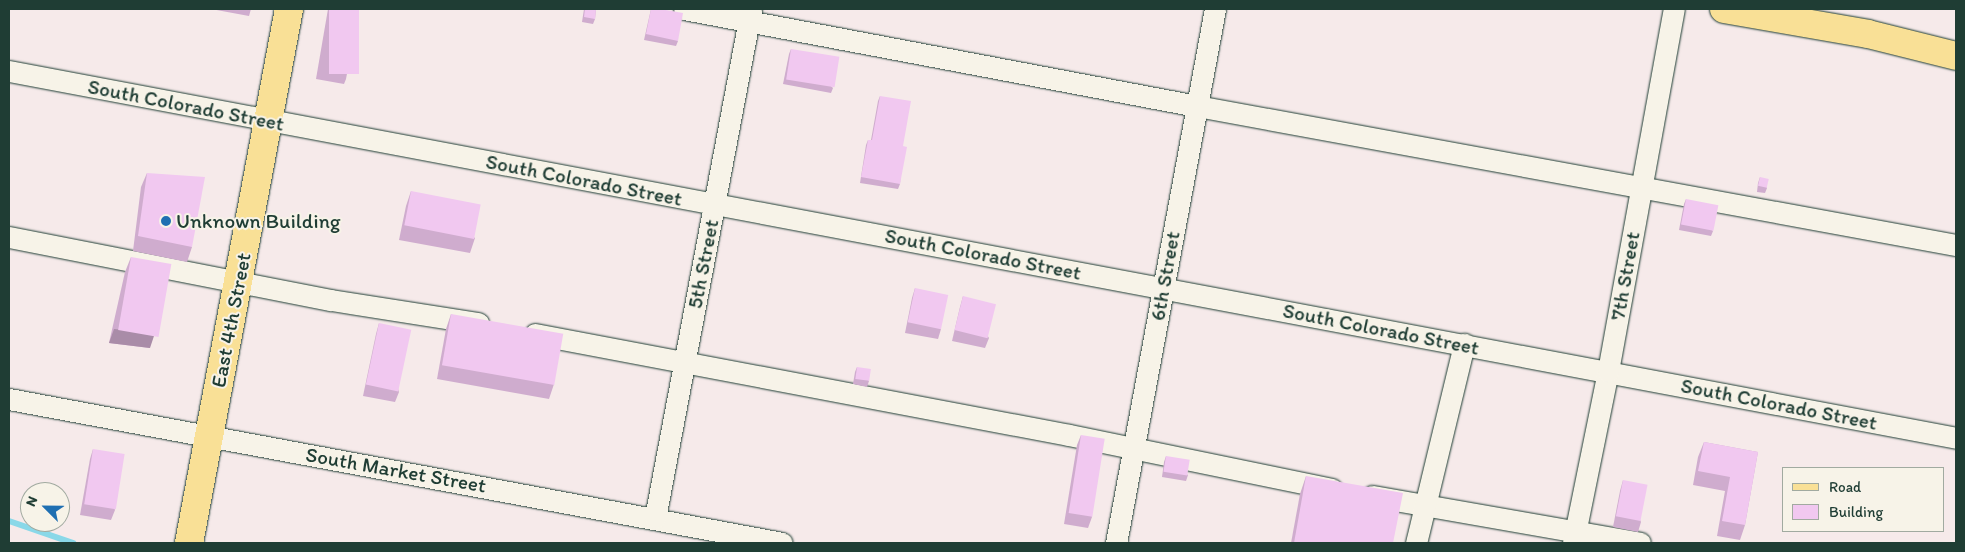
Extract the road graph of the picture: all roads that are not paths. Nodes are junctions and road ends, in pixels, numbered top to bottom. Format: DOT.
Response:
graph roads {
  1 [pos="289,9"];
  2 [pos="684,9"];
  3 [pos="1215,9"];
  4 [pos="1674,9"];
  5 [pos="1724,9"];
  6 [pos="750,15"];
  7 [pos="1956,56"];
  8 [pos="9,71"];
  9 [pos="1197,106"];
  10 [pos="268,120"];
  11 [pos="1641,189"];
  12 [pos="714,204"];
  13 [pos="9,237"];
  14 [pos="1956,246"];
  15 [pos="238,282"];
  16 [pos="1163,288"];
  17 [pos="1464,344"];
  18 [pos="684,362"];
  19 [pos="1608,371"];
  20 [pos="9,399"];
  21 [pos="209,436"];
  22 [pos="1956,438"];
  23 [pos="1134,448"];
  24 [pos="1425,506"];
  25 [pos="655,518"];
  26 [pos="1574,538"];
  27 [pos="189,543"];
  28 [pos="782,543"];
  29 [pos="1116,543"];
  30 [pos="1416,543"];
  31 [pos="1640,543"];
  1 -- 10 [label="main road, East 4th Street"];
  2 -- 6 [label="street"];
  3 -- 9 [label="street, 6th Street"];
  4 -- 11 [label="street, 7th Street"];
  5 -- 7 [label="main road"];
  6 -- 9 [label="street"];
  6 -- 12 [label="street, 5th Street"];
  8 -- 10 [label="street, South Colorado Street"];
  9 -- 11 [label="street"];
  9 -- 16 [label="street, 6th Street"];
  10 -- 12 [label="street, South Colorado Street"];
  10 -- 15 [label="main road, East 4th Street"];
  11 -- 14 [label="street"];
  11 -- 19 [label="street, 7th Street"];
  12 -- 16 [label="street, South Colorado Street"];
  12 -- 18 [label="street, 5th Street"];
  13 -- 15 [label="street"];
  15 -- 18 [label="street"];
  15 -- 21 [label="main road, East 4th Street"];
  16 -- 17 [label="street, South Colorado Street"];
  16 -- 23 [label="street, 6th Street"];
  17 -- 19 [label="street, South Colorado Street"];
  17 -- 24 [label="street"];
  18 -- 23 [label="street"];
  18 -- 25 [label="street, 5th Street"];
  19 -- 22 [label="street, South Colorado Street"];
  19 -- 26 [label="street, 7th Street"];
  20 -- 21 [label="street, South Market Street"];
  21 -- 25 [label="street, South Market Street"];
  21 -- 27 [label="main road, East 4th Street"];
  23 -- 24 [label="street"];
  23 -- 29 [label="street, 6th Street"];
  24 -- 26 [label="street"];
  24 -- 30 [label="street"];
  25 -- 28 [label="street, South Market Street"];
  26 -- 31 [label="street"];
}
